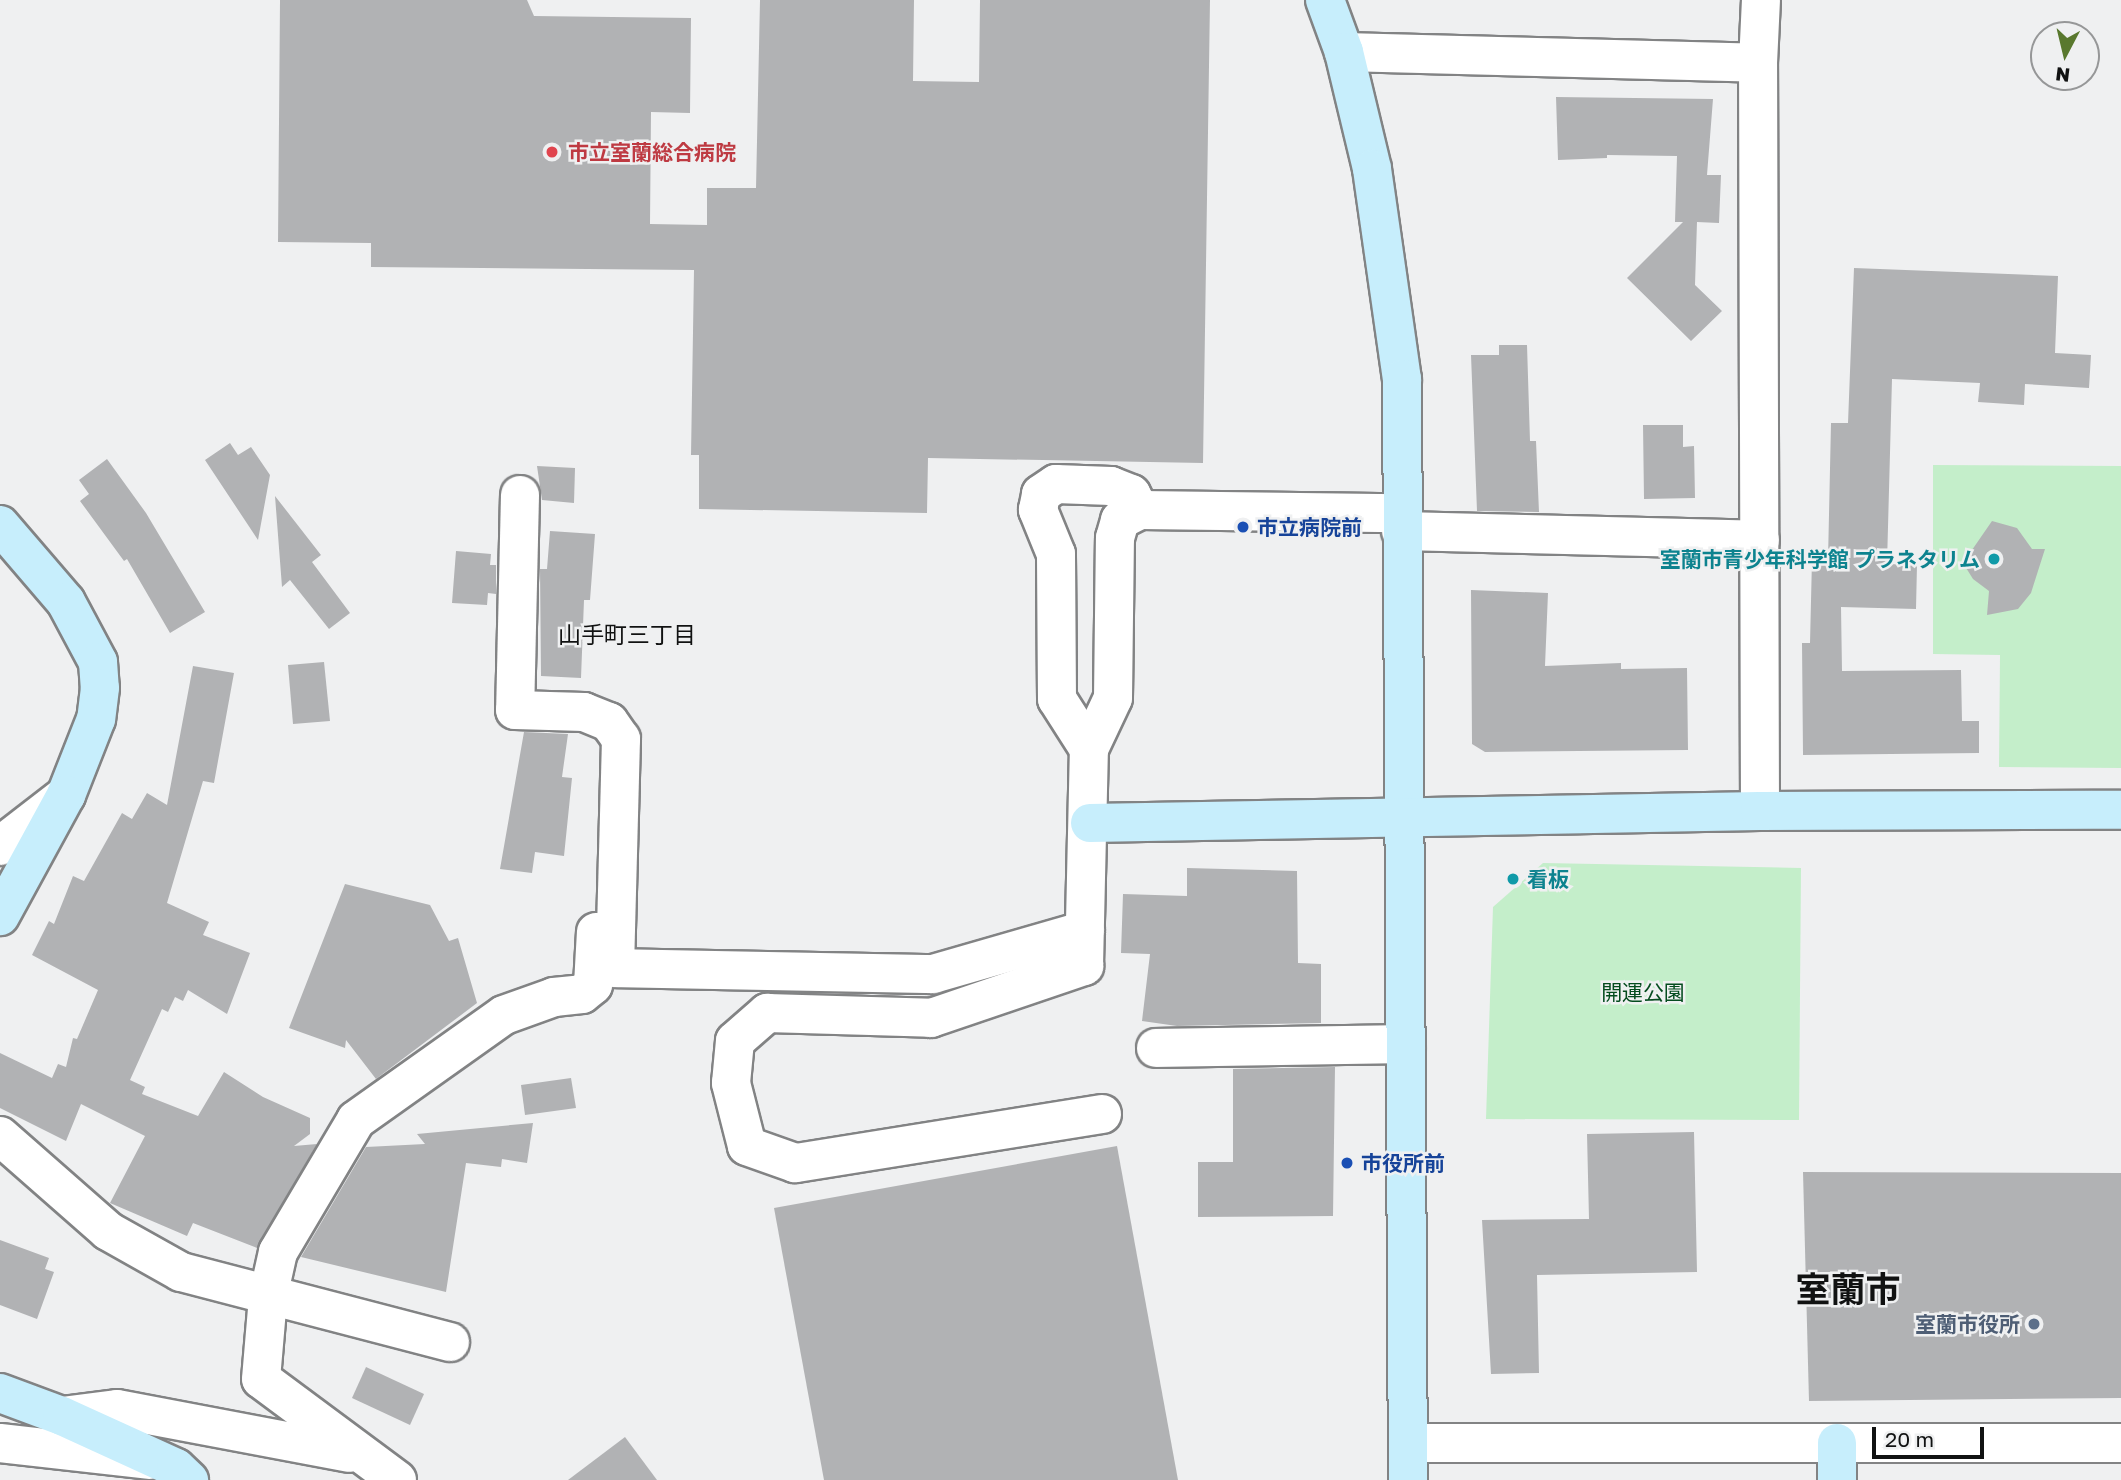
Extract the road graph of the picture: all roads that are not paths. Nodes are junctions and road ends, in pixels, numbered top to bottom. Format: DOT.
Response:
graph roads {
  1 [pos="1325,0"];
  2 [pos="1762,0"];
  3 [pos="1344,52"];
  4 [pos="1758,63"];
  5 [pos="520,495"];
  6 [pos="1140,510"];
  7 [pos="1401,522"];
  8 [pos="0,525"];
  9 [pos="1760,540"];
  10 [pos="1089,748"];
  11 [pos="66,795"];
  12 [pos="2121,810"];
  13 [pos="1760,811"];
  14 [pos="1404,816"];
  15 [pos="1090,823"];
  16 [pos="0,846"];
  17 [pos="617,906"];
  18 [pos="0,915"];
  19 [pos="1085,930"];
  20 [pos="1406,1044"];
  21 [pos="1156,1048"];
  22 [pos="1102,1114"];
  23 [pos="0,1136"];
  24 [pos="268,1297"];
  25 [pos="450,1342"];
  26 [pos="0,1393"];
  27 [pos="62,1416"];
  28 [pos="0,1443"];
  29 [pos="2121,1443"];
  30 [pos="358,1455"];
  31 [pos="151,1460"];
  32 [pos="1408,1461"];
  33 [pos="1837,1462"];
  34 [pos="189,1480"];
  35 [pos="397,1480"];
  1 -- 3 [label="street"];
  2 -- 4 [label="street"];
  3 -- 4 [label="street"];
  3 -- 7 [label="street"];
  4 -- 9 [label="street"];
  5 -- 17 [label="street"];
  6 -- 7 [label="street"];
  6 -- 10 [label="street"];
  6 -- 10 [label="street"];
  7 -- 9 [label="street"];
  7 -- 14 [label="street"];
  8 -- 11 [label="street"];
  9 -- 13 [label="street"];
  10 -- 15 [label="street"];
  11 -- 16 [label="street"];
  11 -- 18 [label="street"];
  12 -- 13 [label="street"];
  13 -- 14 [label="street"];
  14 -- 15 [label="street"];
  14 -- 20 [label="street"];
  15 -- 19 [label="street"];
  17 -- 19 [label="street"];
  17 -- 24 [label="street"];
  19 -- 22 [label="street"];
  20 -- 21 [label="street"];
  20 -- 32 [label="street"];
  23 -- 24 [label="street"];
  24 -- 25 [label="street"];
  24 -- 30 [label="street"];
  26 -- 27 [label="street"];
  27 -- 30 [label="street"];
  27 -- 31 [label="street"];
  28 -- 31 [label="street"];
  29 -- 33 [label="street"];
  30 -- 35 [label="street"];
  31 -- 34 [label="street"];
  32 -- 33 [label="street"];
}
